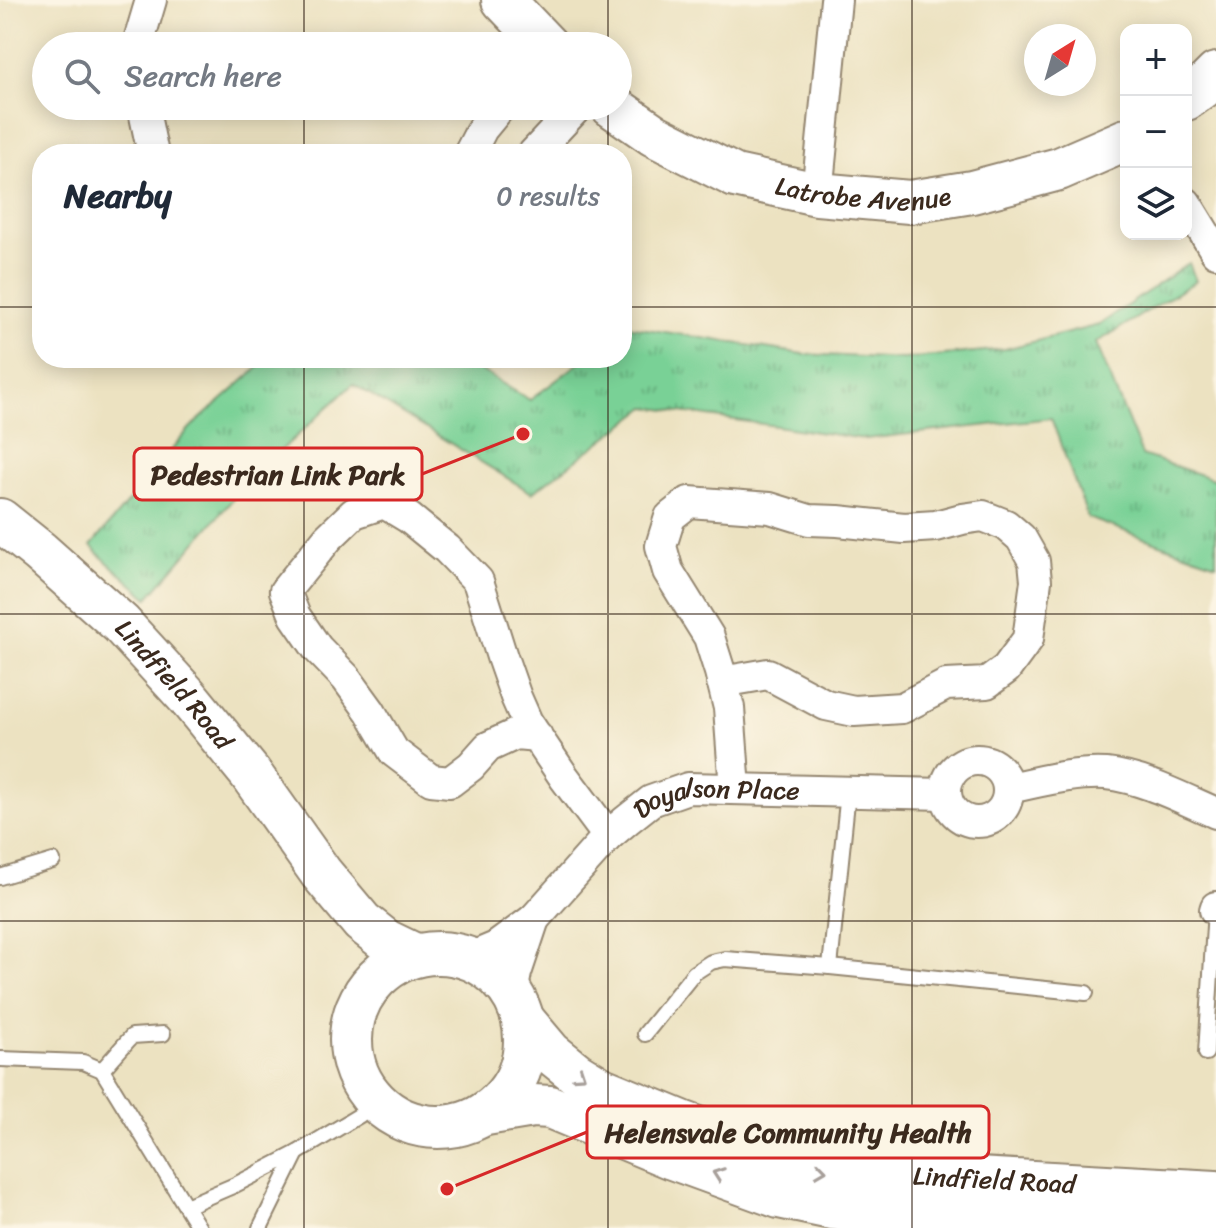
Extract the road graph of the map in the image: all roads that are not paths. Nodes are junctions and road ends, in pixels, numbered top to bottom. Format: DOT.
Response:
graph roads {
  1 [pos="151,0"];
  2 [pos="503,0"];
  3 [pos="836,0"];
  4 [pos="141,32"];
  5 [pos="534,32"];
  6 [pos="1216,74"];
  7 [pos="1190,96"];
  8 [pos="146,120"];
  9 [pos="489,120"];
  10 [pos="565,120"];
  11 [pos="632,120"];
  12 [pos="1120,143"];
  13 [pos="151,144"];
  14 [pos="474,144"];
  15 [pos="542,144"];
  16 [pos="817,194"];
  17 [pos="1192,213"];
  18 [pos="1216,252"];
  19 [pos="0,520"];
  20 [pos="722,682"];
  21 [pos="537,736"];
  22 [pos="1008,788"];
  23 [pos="735,789"];
  24 [pos="848,792"];
  25 [pos="945,794"];
  26 [pos="1216,813"];
  27 [pos="608,836"];
  28 [pos="53,861"];
  29 [pos="321,873"];
  30 [pos="0,877"];
  31 [pos="1216,909"];
  32 [pos="534,919"];
  33 [pos="415,955"];
  34 [pos="470,958"];
  35 [pos="830,967"];
  36 [pos="1086,993"];
  37 [pos="359,1001"];
  38 [pos="518,1007"];
  39 [pos="163,1034"];
  40 [pos="645,1034"];
  41 [pos="1206,1053"];
  42 [pos="0,1059"];
  43 [pos="102,1070"];
  44 [pos="372,1098"];
  45 [pos="486,1114"];
  46 [pos="297,1153"];
  47 [pos="1216,1192"];
  48 [pos="186,1206"];
  49 [pos="1142,1213"];
  50 [pos="1216,1227"];
  51 [pos="199,1228"];
  52 [pos="260,1228"];
  1 -- 4 [label="street"];
  2 -- 5 [label="street"];
  3 -- 16 [label="street"];
  6 -- 7 [label="street"];
  8 -- 13 [label="street"];
  9 -- 14 [label="street"];
  10 -- 15 [label="street"];
  11 -- 16 [label="street, Latrobe Avenue"];
  12 -- 16 [label="street, Latrobe Avenue"];
  17 -- 18 [label="street"];
  19 -- 29 [label="street, Lindfield Road"];
  20 -- 20 [label="street"];
  20 -- 23 [label="street"];
  21 -- 21 [label="street"];
  21 -- 27 [label="street"];
  22 -- 25 [label="street"];
  22 -- 25 [label="street"];
  22 -- 26 [label="street"];
  23 -- 24 [label="street, Doyalson Place"];
  23 -- 27 [label="street, Doyalson Place"];
  24 -- 25 [label="street, Doyalson Place"];
  24 -- 35 [label="lane"];
  27 -- 32 [label="street, Doyalson Place"];
  28 -- 30 [label="lane"];
  29 -- 33 [label="street, Lindfield Road"];
  29 -- 37 [label="street, Lindfield Road"];
  31 -- 41 [label="lane"];
  32 -- 34 [label="street, Doyalson Place"];
  32 -- 38 [label="street, Doyalson Place"];
  33 -- 34 [label="street"];
  33 -- 37 [label="street"];
  34 -- 38 [label="street"];
  35 -- 36 [label="lane"];
  35 -- 40 [label="lane"];
  37 -- 44 [label="street"];
  38 -- 45 [label="street"];
  38 -- 49 [label="street, Lindfield Road, one-way"];
  39 -- 43 [label="lane"];
  42 -- 43 [label="lane"];
  43 -- 48 [label="lane"];
  44 -- 45 [label="street"];
  44 -- 46 [label="lane"];
  49 -- 45 [label="street, Lindfield Road, one-way"];
  46 -- 48 [label="lane"];
  46 -- 52 [label="lane"];
  47 -- 49 [label="street, Lindfield Road"];
  48 -- 51 [label="lane"];
  49 -- 50 [label="street, Lindfield Road"];
}
